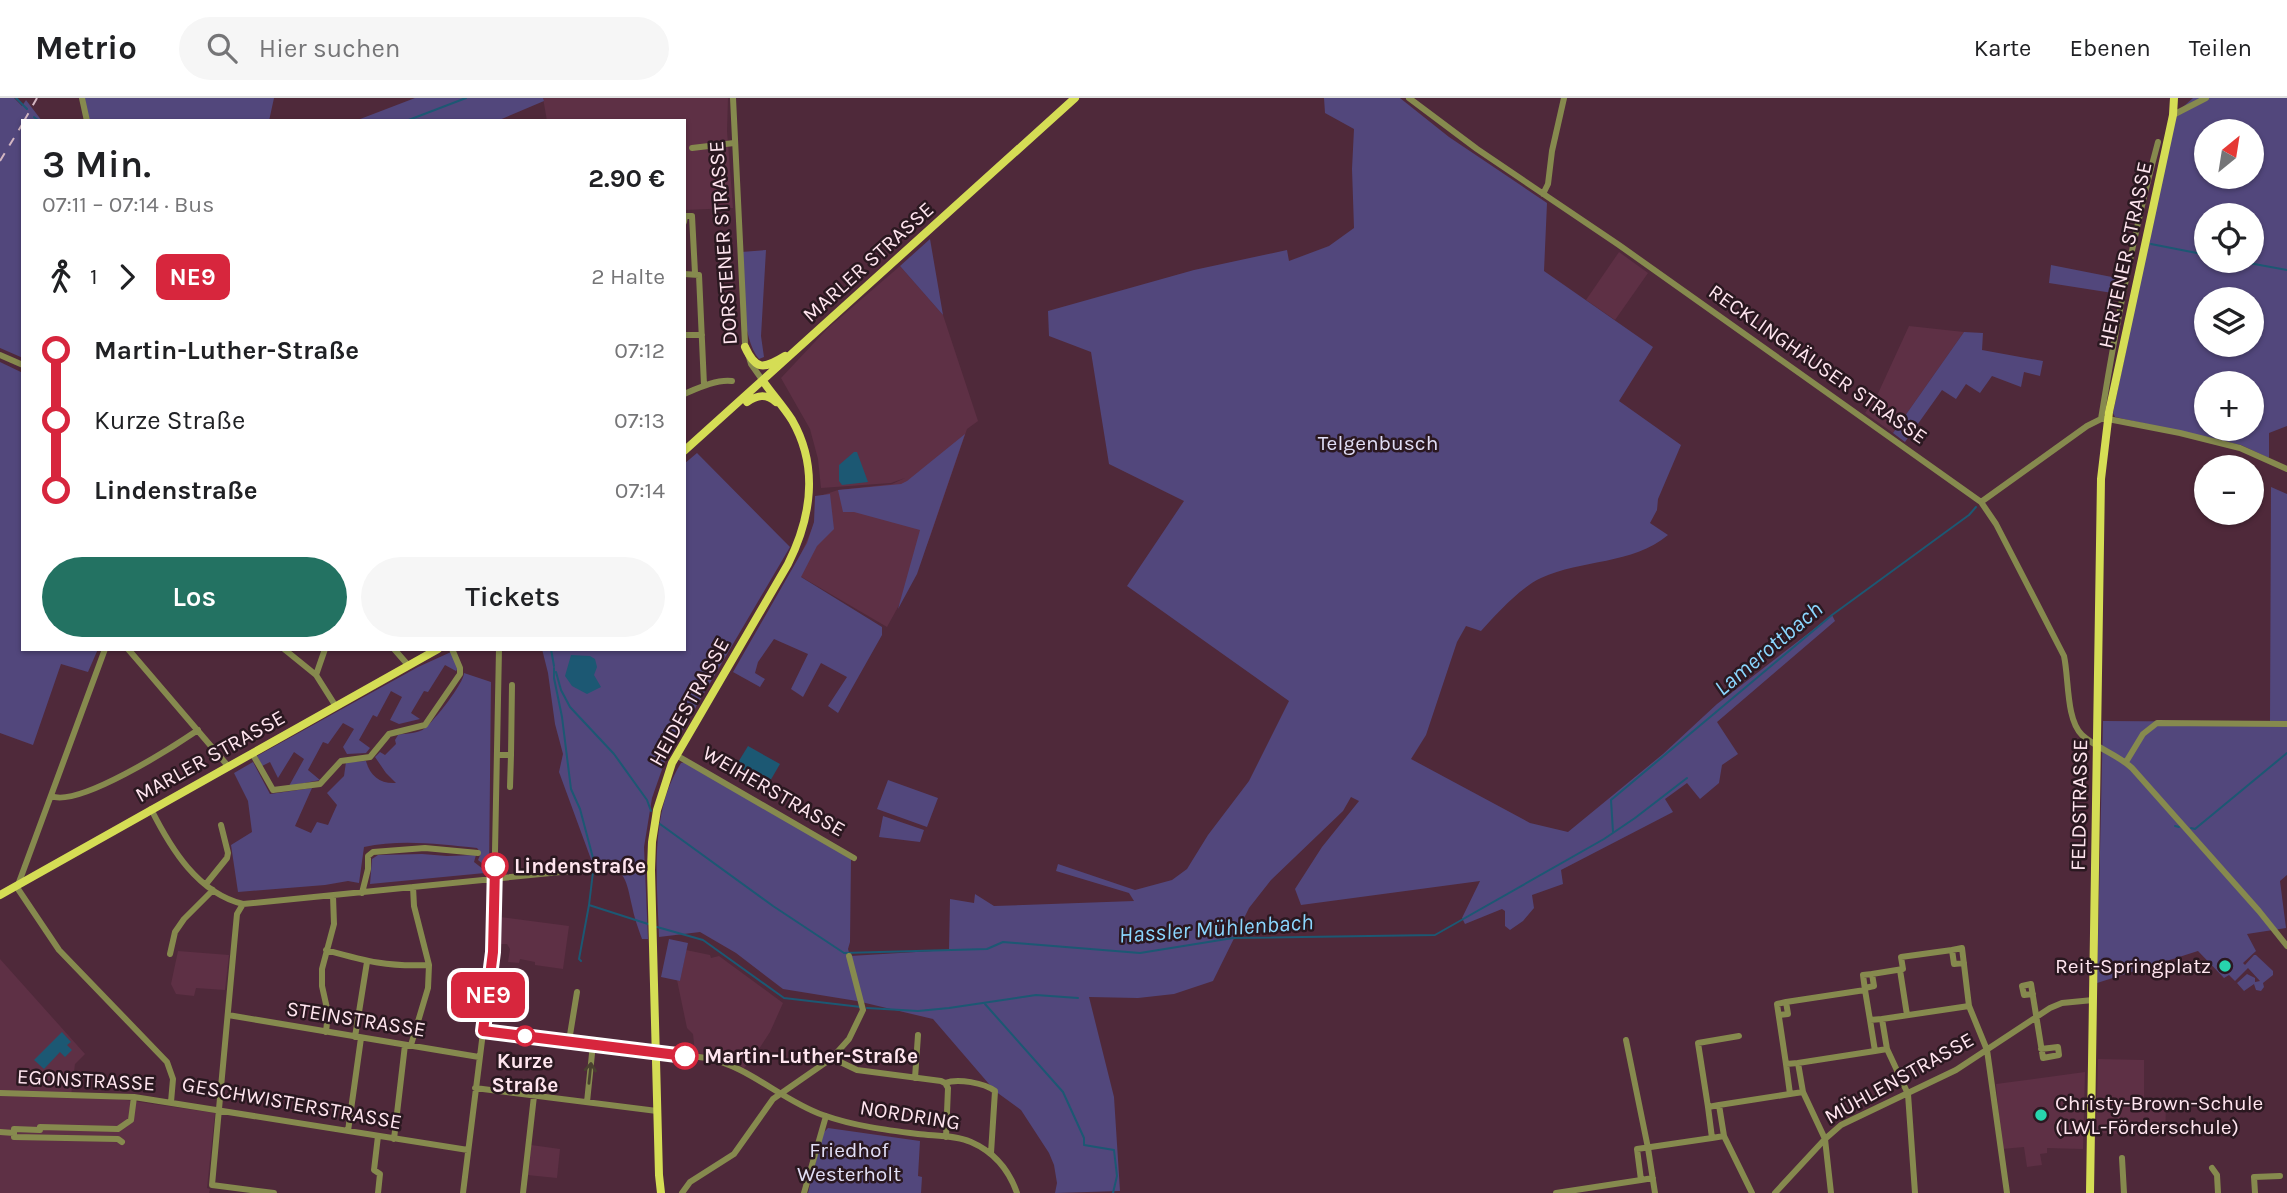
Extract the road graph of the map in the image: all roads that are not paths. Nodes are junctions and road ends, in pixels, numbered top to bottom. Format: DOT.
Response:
graph roads {
  1 [pos="82,98"];
  2 [pos="733,98"];
  3 [pos="1075,98"];
  4 [pos="1409,98"];
  5 [pos="1564,98"];
  6 [pos="2174,98"];
  7 [pos="2206,98"];
  8 [pos="2173,115"];
  9 [pos="87,119"];
  10 [pos="2158,142"];
  11 [pos="734,143"];
  12 [pos="688,148"];
  13 [pos="1543,194"];
  14 [pos="686,216"];
  15 [pos="686,274"];
  16 [pos="697,274"];
  17 [pos="686,335"];
  18 [pos="702,335"];
  19 [pos="745,347"];
  20 [pos="799,348"];
  21 [pos="0,355"];
  22 [pos="21,364"];
  23 [pos="732,381"];
  24 [pos="763,381"];
  25 [pos="704,385"];
  26 [pos="686,393"];
  27 [pos="724,417"];
  28 [pos="790,418"];
  29 [pos="2104,419"];
  30 [pos="686,449"];
  31 [pos="2287,469"];
  32 [pos="1981,502"];
  33 [pos="104,651"];
  34 [pos="130,651"];
  35 [pos="286,651"];
  36 [pos="324,651"];
  37 [pos="396,651"];
  38 [pos="434,651"];
  39 [pos="453,651"];
  40 [pos="499,651"];
  41 [pos="408,664"];
  42 [pos="316,675"];
  43 [pos="512,685"];
  44 [pos="335,705"];
  45 [pos="2287,724"];
  46 [pos="198,730"];
  47 [pos="2097,744"];
  48 [pos="251,753"];
  49 [pos="497,755"];
  50 [pos="511,755"];
  51 [pos="676,755"];
  52 [pos="2126,762"];
  53 [pos="228,766"];
  54 [pos="510,788"];
  55 [pos="51,796"];
  56 [pos="151,810"];
  57 [pos="221,824"];
  58 [pos="478,853"];
  59 [pos="854,858"];
  60 [pos="591,869"];
  61 [pos="495,879"];
  62 [pos="206,884"];
  63 [pos="17,886"];
  64 [pos="413,887"];
  65 [pos="213,890"];
  66 [pos="362,893"];
  67 [pos="0,895"];
  68 [pos="333,896"];
  69 [pos="233,901"];
  70 [pos="243,904"];
  71 [pos="237,914"];
  72 [pos="2287,946"];
  73 [pos="326,950"];
  74 [pos="170,954"];
  75 [pos="849,956"];
  76 [pos="367,962"];
  77 [pos="429,965"];
  78 [pos="1900,970"];
  79 [pos="1865,989"];
  80 [pos="578,992"];
  81 [pos="2032,994"];
  82 [pos="2093,1000"];
  83 [pos="1969,1006"];
  84 [pos="228,1015"];
  85 [pos="1907,1015"];
  86 [pos="2036,1017"];
  87 [pos="1882,1018"];
  88 [pos="1870,1020"];
  89 [pos="483,1031"];
  90 [pos="326,1032"];
  91 [pos="918,1035"];
  92 [pos="1739,1036"];
  93 [pos="358,1037"];
  94 [pos="1626,1040"];
  95 [pos="569,1041"];
  96 [pos="593,1044"];
  97 [pos="408,1045"];
  98 [pos="1887,1049"];
  99 [pos="2041,1049"];
  100 [pos="1987,1050"];
  101 [pos="1875,1051"];
  102 [pos="656,1052"];
  103 [pos="479,1057"];
  104 [pos="832,1058"];
  105 [pos="1798,1062"];
  106 [pos="1786,1064"];
  107 [pos="915,1078"];
  108 [pos="945,1083"];
  109 [pos="475,1088"];
  110 [pos="1803,1092"];
  111 [pos="0,1093"];
  112 [pos="779,1094"];
  113 [pos="1790,1094"];
  114 [pos="1908,1094"];
  115 [pos="534,1096"];
  116 [pos="134,1097"];
  117 [pos="171,1102"];
  118 [pos="587,1102"];
  119 [pos="1719,1105"];
  120 [pos="1707,1107"];
  121 [pos="219,1110"];
  122 [pos="657,1111"];
  123 [pos="826,1116"];
  124 [pos="348,1131"];
  125 [pos="0,1132"];
  126 [pos="14,1133"];
  127 [pos="378,1136"];
  128 [pos="1724,1136"];
  129 [pos="946,1137"];
  130 [pos="1712,1138"];
  131 [pos="394,1139"];
  132 [pos="1825,1139"];
  133 [pos="122,1142"];
  134 [pos="1648,1148"];
  135 [pos="468,1150"];
  136 [pos="991,1153"];
  137 [pos="2122,1158"];
  138 [pos="2212,1168"];
  139 [pos="2280,1176"];
  140 [pos="1653,1178"];
  141 [pos="1641,1180"];
  142 [pos="274,1193"];
  143 [pos="378,1193"];
  144 [pos="463,1193"];
  145 [pos="468,1193"];
  146 [pos="523,1193"];
  147 [pos="661,1193"];
  148 [pos="682,1193"];
  149 [pos="804,1193"];
  150 [pos="1017,1193"];
  151 [pos="1556,1193"];
  152 [pos="1655,1193"];
  153 [pos="1752,1193"];
  154 [pos="1775,1193"];
  155 [pos="1831,1193"];
  156 [pos="1914,1193"];
  157 [pos="2007,1193"];
  158 [pos="2090,1193"];
  159 [pos="2124,1193"];
  160 [pos="2218,1193"];
  161 [pos="2255,1193"];
  1 -- 9 [label="street"];
  2 -- 11 [label="street, DORSTENER STRASSE"];
  3 -- 20 [label="main road, MARLER STRASSE"];
  4 -- 13 [label="street, RECKLINGHÄUSER STRASSE"];
  5 -- 13 [label="street"];
  6 -- 8 [label="main road, HERTENER STRASSE"];
  7 -- 8 [label="street"];
  8 -- 29 [label="main road, HERTENER STRASSE"];
  10 -- 29 [label="street, FELDSTRASSE"];
  11 -- 12 [label="street"];
  11 -- 19 [label="street, DORSTENER STRASSE"];
  13 -- 32 [label="street, RECKLINGHÄUSER STRASSE"];
  14 -- 16 [label="street"];
  15 -- 16 [label="street"];
  16 -- 18 [label="street"];
  17 -- 18 [label="street"];
  18 -- 25 [label="street"];
  19 -- 20 [label="main road"];
  19 -- 24 [label="street, DORSTENER STRASSE"];
  20 -- 24 [label="main road, MARLER STRASSE"];
  21 -- 22 [label="street"];
  23 -- 25 [label="street"];
  24 -- 27 [label="main road, MARLER STRASSE"];
  24 -- 28 [label="main road, HEIDESTRASSE"];
  25 -- 26 [label="street"];
  27 -- 28 [label="main road"];
  27 -- 30 [label="main road, MARLER STRASSE"];
  28 -- 51 [label="main road, HEIDESTRASSE"];
  29 -- 31 [label="street"];
  29 -- 32 [label="street"];
  29 -- 47 [label="main road, FELDSTRASSE"];
  32 -- 47 [label="street, RECKLINGHÄUSER STRASSE"];
  33 -- 55 [label="street"];
  34 -- 46 [label="street"];
  35 -- 42 [label="street"];
  36 -- 42 [label="street"];
  37 -- 41 [label="street"];
  38 -- 41 [label="main road, MARLER STRASSE"];
  39 -- 48 [label="street"];
  40 -- 49 [label="street"];
  41 -- 44 [label="main road, MARLER STRASSE"];
  42 -- 44 [label="street"];
  43 -- 50 [label="street"];
  44 -- 48 [label="main road, MARLER STRASSE"];
  45 -- 52 [label="street"];
  46 -- 53 [label="street"];
  46 -- 55 [label="street"];
  47 -- 52 [label="street, RECKLINGHÄUSER STRASSE"];
  47 -- 82 [label="main road, FELDSTRASSE"];
  48 -- 53 [label="main road, MARLER STRASSE"];
  49 -- 50 [label="street"];
  49 -- 61 [label="street"];
  50 -- 54 [label="street"];
  51 -- 59 [label="street, WEIHERSTRASSE"];
  51 -- 102 [label="main road, HEIDESTRASSE"];
  52 -- 72 [label="street, RECKLINGHÄUSER STRASSE"];
  53 -- 56 [label="main road, MARLER STRASSE"];
  55 -- 63 [label="street"];
  56 -- 62 [label="street"];
  56 -- 63 [label="main road, MARLER STRASSE"];
  57 -- 62 [label="street"];
  58 -- 66 [label="street"];
  60 -- 61 [label="street"];
  61 -- 64 [label="street"];
  61 -- 89 [label="street"];
  62 -- 65 [label="street"];
  63 -- 67 [label="main road, MARLER STRASSE"];
  63 -- 117 [label="street, GESCHWISTERSTRASSE"];
  64 -- 66 [label="street"];
  64 -- 77 [label="street"];
  65 -- 69 [label="street"];
  65 -- 74 [label="street"];
  66 -- 68 [label="street"];
  68 -- 70 [label="street"];
  68 -- 73 [label="street"];
  69 -- 70 [label="street"];
  69 -- 71 [label="street"];
  70 -- 71 [label="street"];
  71 -- 84 [label="street"];
  73 -- 76 [label="street"];
  73 -- 90 [label="street"];
  75 -- 104 [label="street"];
  76 -- 77 [label="street"];
  76 -- 93 [label="street"];
  77 -- 97 [label="street"];
  78 -- 79 [label="street"];
  78 -- 83 [label="street"];
  78 -- 85 [label="street"];
  79 -- 88 [label="street"];
  79 -- 106 [label="street"];
  80 -- 95 [label="street"];
  81 -- 86 [label="street"];
  82 -- 86 [label="street, MÜHLENSTRASSE"];
  82 -- 158 [label="main road, FELDSTRASSE"];
  83 -- 85 [label="street"];
  83 -- 100 [label="street"];
  84 -- 90 [label="street, STEINSTRASSE"];
  84 -- 121 [label="street"];
  85 -- 87 [label="street"];
  86 -- 99 [label="street"];
  86 -- 100 [label="street, MÜHLENSTRASSE"];
  87 -- 88 [label="street"];
  87 -- 98 [label="street"];
  88 -- 101 [label="street"];
  89 -- 95 [label="street"];
  89 -- 103 [label="street"];
  90 -- 93 [label="street, STEINSTRASSE"];
  91 -- 107 [label="street"];
  92 -- 120 [label="street"];
  93 -- 97 [label="street, STEINSTRASSE"];
  93 -- 124 [label="street"];
  94 -- 134 [label="street"];
  95 -- 96 [label="street"];
  96 -- 102 [label="street"];
  118 -- 96 [label="street, one-way"];
  97 -- 103 [label="street, STEINSTRASSE"];
  97 -- 131 [label="street"];
  98 -- 101 [label="street"];
  98 -- 114 [label="street"];
  100 -- 114 [label="street, MÜHLENSTRASSE"];
  100 -- 157 [label="street"];
  101 -- 105 [label="street"];
  102 -- 112 [label="street"];
  102 -- 122 [label="main road, HEIDESTRASSE"];
  103 -- 109 [label="street"];
  104 -- 107 [label="street"];
  104 -- 112 [label="street"];
  105 -- 106 [label="street"];
  105 -- 110 [label="street"];
  106 -- 113 [label="street"];
  107 -- 108 [label="street"];
  108 -- 129 [label="street"];
  108 -- 136 [label="street"];
  109 -- 115 [label="street"];
  109 -- 135 [label="street"];
  110 -- 113 [label="street"];
  110 -- 132 [label="street"];
  111 -- 116 [label="street, EGONSTRASSE"];
  112 -- 123 [label="street, NORDRING"];
  112 -- 148 [label="street"];
  113 -- 119 [label="street"];
  114 -- 132 [label="street, MÜHLENSTRASSE"];
  114 -- 156 [label="street"];
  115 -- 118 [label="street"];
  115 -- 146 [label="street"];
  116 -- 117 [label="street, EGONSTRASSE"];
  116 -- 126 [label="street"];
  117 -- 121 [label="street, GESCHWISTERSTRASSE"];
  118 -- 122 [label="street"];
  119 -- 120 [label="street"];
  119 -- 128 [label="street"];
  120 -- 130 [label="street"];
  121 -- 124 [label="street, GESCHWISTERSTRASSE"];
  121 -- 142 [label="street"];
  122 -- 147 [label="main road, HEIDESTRASSE"];
  123 -- 129 [label="street, NORDRING"];
  123 -- 149 [label="street"];
  124 -- 127 [label="street, GESCHWISTERSTRASSE"];
  125 -- 126 [label="street"];
  126 -- 133 [label="street"];
  127 -- 131 [label="street, GESCHWISTERSTRASSE"];
  127 -- 143 [label="street"];
  128 -- 130 [label="street"];
  128 -- 153 [label="street"];
  129 -- 136 [label="street, NORDRING"];
  130 -- 134 [label="street"];
  131 -- 135 [label="street, GESCHWISTERSTRASSE"];
  132 -- 154 [label="street, MÜHLENSTRASSE"];
  132 -- 155 [label="street"];
  134 -- 140 [label="street"];
  134 -- 141 [label="street"];
  135 -- 144 [label="street"];
  136 -- 150 [label="street"];
  137 -- 159 [label="street"];
  138 -- 160 [label="street"];
  139 -- 161 [label="street"];
  140 -- 141 [label="street"];
  140 -- 152 [label="street"];
  141 -- 151 [label="street"];
  144 -- 145 [label="street"];
}
